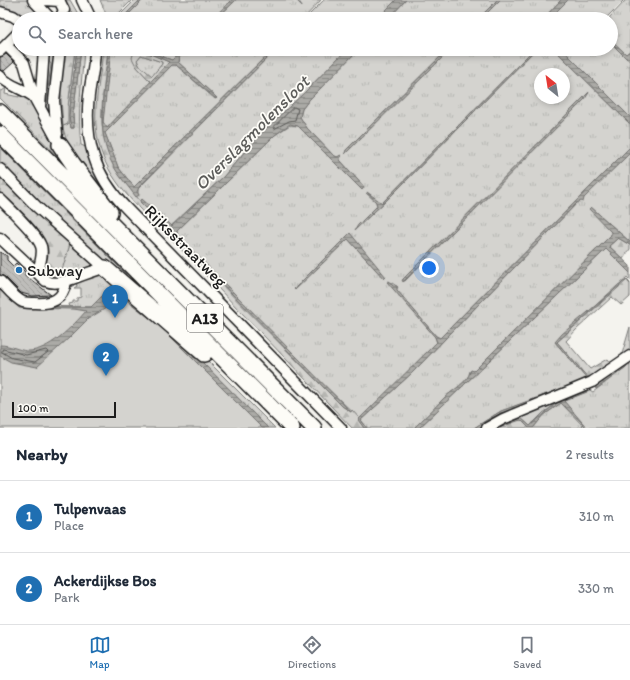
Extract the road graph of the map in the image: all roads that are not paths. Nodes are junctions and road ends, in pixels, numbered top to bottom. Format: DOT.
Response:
graph roads {
  1 [pos="33,0"];
  2 [pos="42,0"];
  3 [pos="60,0"];
  4 [pos="82,0"];
  5 [pos="0,12"];
  6 [pos="44,12"];
  7 [pos="63,12"];
  8 [pos="88,12"];
  9 [pos="12,16"];
  10 [pos="12,39"];
  11 [pos="3,48"];
  12 [pos="12,54"];
  13 [pos="14,56"];
  14 [pos="44,56"];
  15 [pos="59,56"];
  16 [pos="94,56"];
  17 [pos="0,76"];
  18 [pos="34,97"];
  19 [pos="40,107"];
  20 [pos="0,112"];
  21 [pos="0,134"];
  22 [pos="59,142"];
  23 [pos="75,166"];
  24 [pos="0,169"];
  25 [pos="100,171"];
  26 [pos="0,199"];
  27 [pos="120,232"];
  28 [pos="0,239"];
  29 [pos="105,268"];
  30 [pos="38,273"];
  31 [pos="0,280"];
  32 [pos="66,282"];
  33 [pos="630,356"];
  34 [pos="287,423"];
  35 [pos="314,428"];
  36 [pos="341,428"];
  37 [pos="487,428"];
  1 -- 6 [label="street"];
  2 -- 3 [label="street"];
  3 -- 7 [label="street"];
  4 -- 8 [label="street"];
  5 -- 9 [label="street"];
  10 -- 11 [label="street, A13"];
  11 -- 12 [label="street, A13"];
  13 -- 18 [label="street, A13"];
  14 -- 19 [label="street"];
  15 -- 22 [label="street, A13"];
  16 -- 25 [label="street, Rijksstraatweg"];
  17 -- 18 [label="street"];
  18 -- 19 [label="street, A13"];
  19 -- 22 [label="street, A13"];
  20 -- 27 [label="highway, A13"];
  21 -- 34 [label="highway, A13"];
  22 -- 23 [label="highway, A13"];
  23 -- 25 [label="street"];
  23 -- 27 [label="highway, A13"];
  24 -- 29 [label="street, A13"];
  25 -- 36 [label="street, Rijksstraatweg"];
  26 -- 30 [label="street"];
  27 -- 35 [label="highway, A13"];
  28 -- 30 [label="street"];
  29 -- 32 [label="street"];
  29 -- 34 [label="highway, A13"];
  30 -- 32 [label="street"];
  31 -- 32 [label="street"];
  33 -- 37 [label="street"];
}
